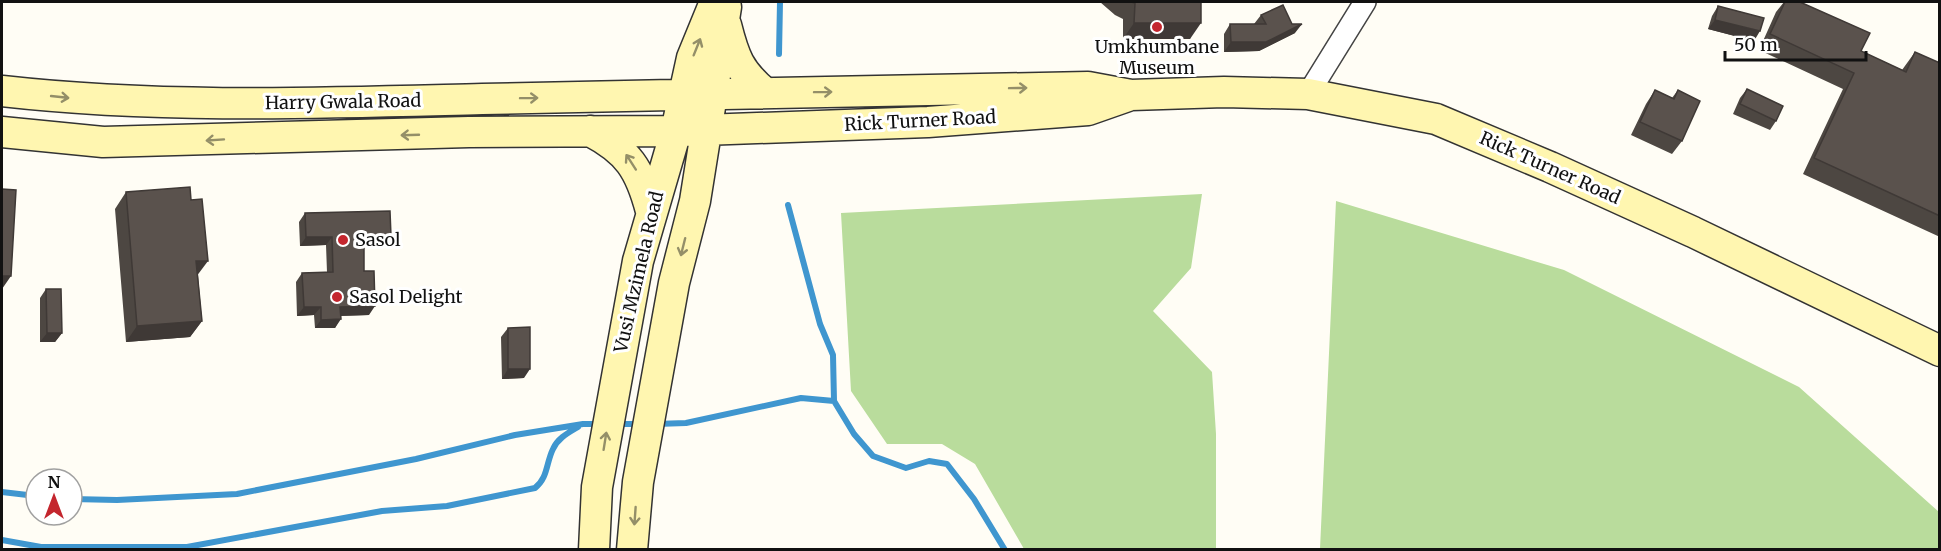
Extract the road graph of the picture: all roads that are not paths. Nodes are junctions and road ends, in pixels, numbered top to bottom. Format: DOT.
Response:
graph roads {
  1 [pos="1365,2"];
  2 [pos="722,8"];
  3 [pos="2,91"];
  4 [pos="765,93"];
  5 [pos="1308,94"];
  6 [pos="697,95"];
  7 [pos="1131,95"];
  8 [pos="707,128"];
  9 [pos="760,128"];
  10 [pos="590,130"];
  11 [pos="676,130"];
  12 [pos="2,132"];
  13 [pos="695,201"];
  14 [pos="651,211"];
  15 [pos="1940,351"];
  16 [pos="594,549"];
  17 [pos="633,549"];
  1 -- 5 [label="street"];
  2 -- 4 [label="main road"];
  2 -- 6 [label="main road, Vusi Mzimela Road"];
  3 -- 6 [label="main road, Harry Gwala Road, one-way"];
  4 -- 6 [label="main road, Rick Turner Road"];
  4 -- 7 [label="main road, Rick Turner Road, one-way"];
  5 -- 7 [label="main road, Rick Turner Road"];
  5 -- 15 [label="main road, Rick Turner Road"];
  6 -- 8 [label="main road, Vusi Mzimela Road"];
  6 -- 11 [label="main road, Vusi Mzimela Road"];
  7 -- 9 [label="main road, Rick Turner Road"];
  8 -- 9 [label="main road, Rick Turner Road"];
  8 -- 11 [label="main road, Rick Turner Road"];
  8 -- 13 [label="main road, Vusi Mzimela Road"];
  9 -- 13 [label="main road"];
  10 -- 11 [label="main road, Harry Gwala Road"];
  10 -- 12 [label="main road, Harry Gwala Road, one-way"];
  14 -- 10 [label="main road, one-way"];
  11 -- 14 [label="main road, Vusi Mzimela Road"];
  13 -- 17 [label="main road, Vusi Mzimela Road, one-way"];
  16 -- 14 [label="main road, Vusi Mzimela Road, one-way"];
}
